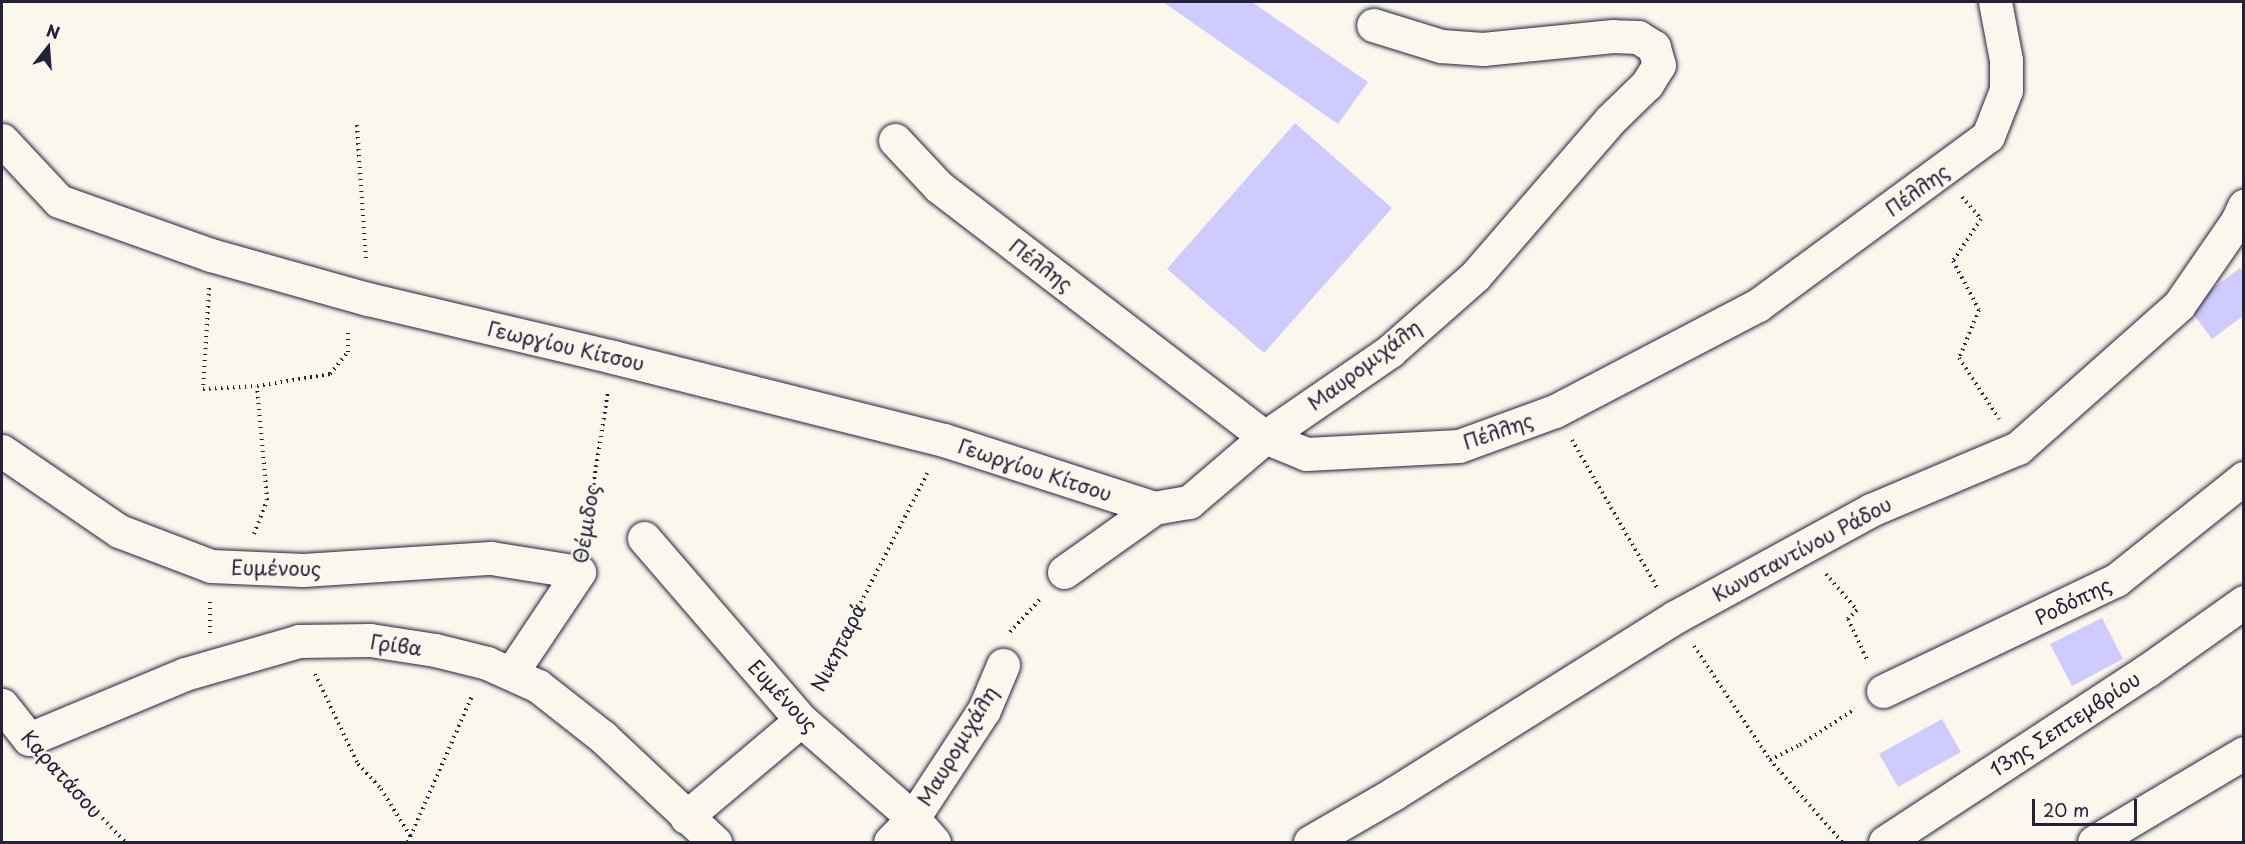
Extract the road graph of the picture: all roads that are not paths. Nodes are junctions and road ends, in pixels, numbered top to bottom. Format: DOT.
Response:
graph roads {
  1 [pos="1995,2"];
  2 [pos="1373,25"];
  3 [pos="2,140"];
  4 [pos="895,140"];
  5 [pos="2244,206"];
  6 [pos="1265,436"];
  7 [pos="2,451"];
  8 [pos="2244,478"];
  9 [pos="1154,508"];
  10 [pos="644,538"];
  11 [pos="579,572"];
  12 [pos="1064,572"];
  13 [pos="2244,602"];
  14 [pos="1004,665"];
  15 [pos="499,668"];
  16 [pos="1883,692"];
  17 [pos="2,705"];
  18 [pos="801,720"];
  19 [pos="29,739"];
  20 [pos="2244,753"];
  21 [pos="686,817"];
  22 [pos="913,818"];
  23 [pos="715,843"];
  24 [pos="890,843"];
  25 [pos="934,843"];
  26 [pos="1310,843"];
  27 [pos="1885,843"];
  28 [pos="2094,843"];
  1 -- 6 [label="street, Πέλλης"];
  2 -- 6 [label="street, Μαυρομιχάλη"];
  3 -- 9 [label="street, Γεωργίου Κίτσου"];
  4 -- 6 [label="street, Πέλλης"];
  5 -- 26 [label="street, Κωνσταντίνου Ράδου"];
  6 -- 9 [label="street, Μαυρομιχάλη"];
  7 -- 11 [label="street, Ευμένους"];
  8 -- 16 [label="street, Ροδόπης"];
  9 -- 12 [label="street, Μαυρομιχάλη"];
  10 -- 18 [label="street, Ευμένους"];
  11 -- 15 [label="street, Θέμιδος"];
  13 -- 27 [label="street, 13ης Σεπτεμβρίου"];
  14 -- 22 [label="street, Μαυρομιχάλη"];
  15 -- 19 [label="street, Γρίβα"];
  15 -- 21 [label="street, Γρίβα"];
  17 -- 19 [label="street, Καρατάσου"];
  18 -- 21 [label="street"];
  18 -- 22 [label="street, Ευμένους"];
  20 -- 28 [label="street"];
  21 -- 23 [label="street, Γρίβα"];
  22 -- 24 [label="street, Μαυρομιχάλη"];
  22 -- 25 [label="street, Ευμένους"];
}
